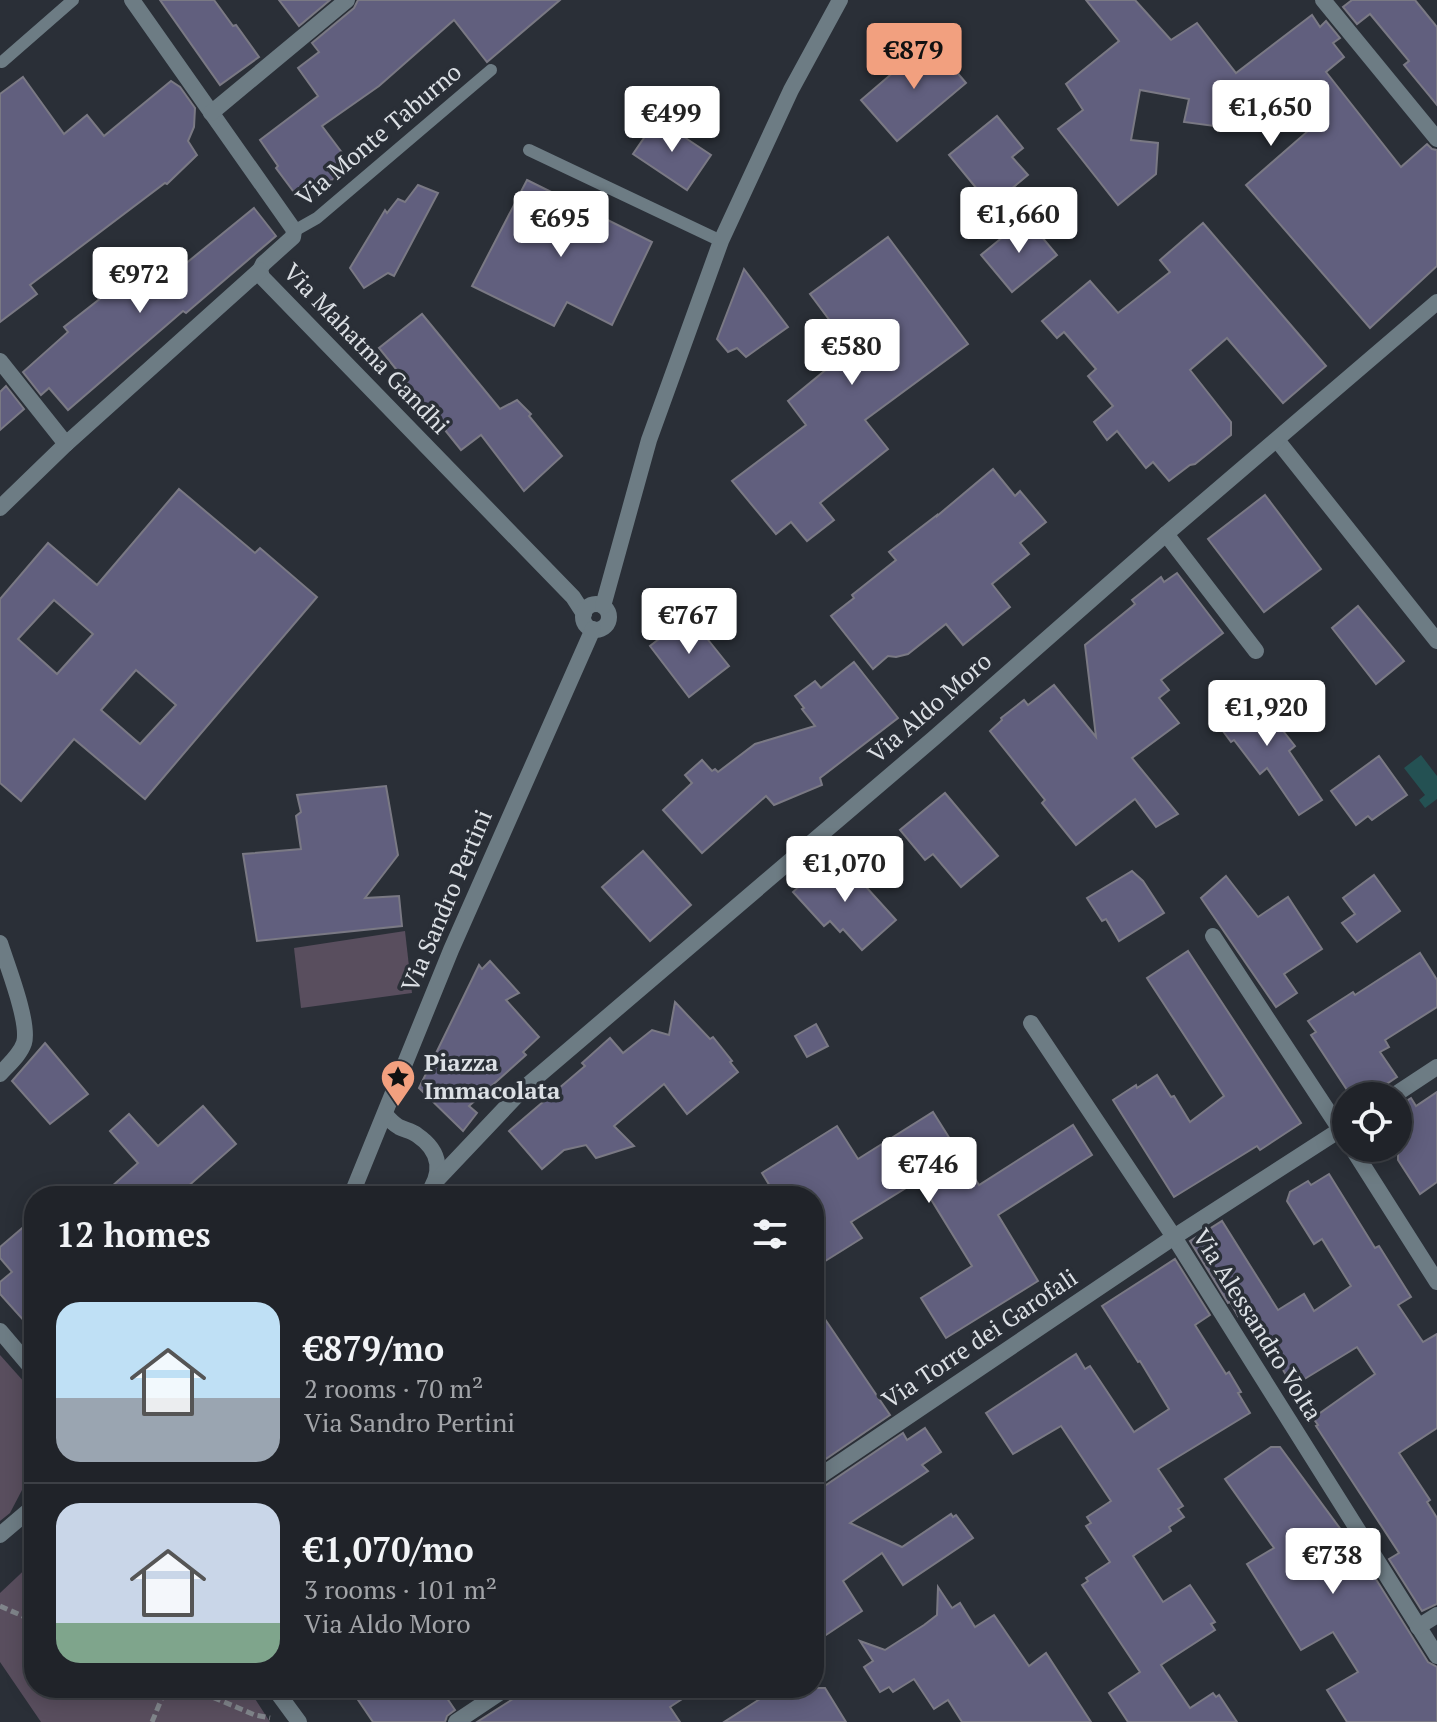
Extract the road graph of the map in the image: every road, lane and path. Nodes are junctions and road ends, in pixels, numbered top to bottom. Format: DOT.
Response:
graph roads {
  1 [pos="73,0"];
  2 [pos="132,0"];
  3 [pos="347,0"];
  4 [pos="840,0"];
  5 [pos="1323,0"];
  6 [pos="2,62"];
  7 [pos="491,70"];
  8 [pos="211,113"];
  9 [pos="1437,139"];
  10 [pos="529,150"];
  11 [pos="294,231"];
  12 [pos="721,241"];
  13 [pos="260,270"];
  14 [pos="1437,302"];
  15 [pos="0,361"];
  16 [pos="1277,440"];
  17 [pos="66,444"];
  18 [pos="0,508"];
  19 [pos="1166,534"];
  20 [pos="593,609"];
  21 [pos="593,629"];
  22 [pos="1437,641"];
  23 [pos="1256,651"];
  24 [pos="1213,936"];
  25 [pos="0,943"];
  26 [pos="1031,1023"];
  27 [pos="1437,1067"];
  28 [pos="0,1074"];
  29 [pos="1412,1083"];
  30 [pos="1332,1113"];
  31 [pos="385,1114"];
  32 [pos="401,1128"];
  33 [pos="378,1132"];
  34 [pos="1332,1138"];
  35 [pos="460,1157"];
  36 [pos="436,1158"];
  37 [pos="1361,1162"];
  38 [pos="356,1186"];
  39 [pos="432,1186"];
  40 [pos="433,1186"];
  41 [pos="1174,1237"];
  42 [pos="1437,1282"];
  43 [pos="0,1331"];
  44 [pos="24,1359"];
  45 [pos="824,1473"];
  46 [pos="24,1515"];
  47 [pos="0,1535"];
  48 [pos="0,1606"];
  49 [pos="1437,1615"];
  50 [pos="24,1617"];
  51 [pos="1418,1627"];
  52 [pos="1437,1656"];
  53 [pos="162,1698"];
  54 [pos="215,1698"];
  55 [pos="281,1698"];
  56 [pos="492,1698"];
  57 [pos="255,1715"];
  58 [pos="277,1720"];
  59 [pos="152,1722"];
  60 [pos="259,1722"];
  61 [pos="299,1722"];
  62 [pos="456,1722"];
  1 -- 6 [label="lane"];
  2 -- 8 [label="street, Via Mahatma Gandhi"];
  3 -- 8 [label="street"];
  4 -- 12 [label="street"];
  5 -- 9 [label="street"];
  7 -- 11 [label="lane, Via Monte Taburno"];
  8 -- 11 [label="street, Via Mahatma Gandhi"];
  10 -- 12 [label="lane"];
  11 -- 13 [label="street, Via Mahatma Gandhi"];
  12 -- 20 [label="street"];
  13 -- 17 [label="street"];
  13 -- 20 [label="street, Via Mahatma Gandhi"];
  14 -- 16 [label="street, Via Aldo Moro"];
  15 -- 17 [label="street"];
  16 -- 19 [label="street, Via Aldo Moro"];
  16 -- 22 [label="street"];
  17 -- 18 [label="street"];
  19 -- 23 [label="street"];
  19 -- 35 [label="street, Via Aldo Moro"];
  20 -- 21 [label="street, Via Mahatma Gandhi"];
  21 -- 31 [label="street, Via Sandro Pertini"];
  24 -- 30 [label="street"];
  25 -- 28 [label="street"];
  26 -- 41 [label="street, Via Alessandro Volta"];
  27 -- 29 [label="street"];
  31 -- 32 [label="street"];
  31 -- 33 [label="street, Via Sandro Pertini"];
  32 -- 33 [label="street"];
  32 -- 36 [label="street"];
  33 -- 38 [label="street, Via Sandro Pertini"];
  34 -- 41 [label="street, Via Torre dei Garofali"];
  35 -- 36 [label="street"];
  35 -- 40 [label="street"];
  36 -- 39 [label="street"];
  37 -- 42 [label="street"];
  41 -- 45 [label="street, Via Torre dei Garofali"];
  41 -- 51 [label="street, Via Alessandro Volta"];
  43 -- 44 [label="street"];
  46 -- 47 [label="street"];
  48 -- 50 [label="path"];
  49 -- 51 [label="street"];
  51 -- 52 [label="street, Via Alessandro Volta"];
  53 -- 59 [label="path"];
  54 -- 57 [label="path"];
  55 -- 61 [label="street"];
  56 -- 62 [label="street"];
  57 -- 58 [label="path"];
  57 -- 60 [label="path"];
}
